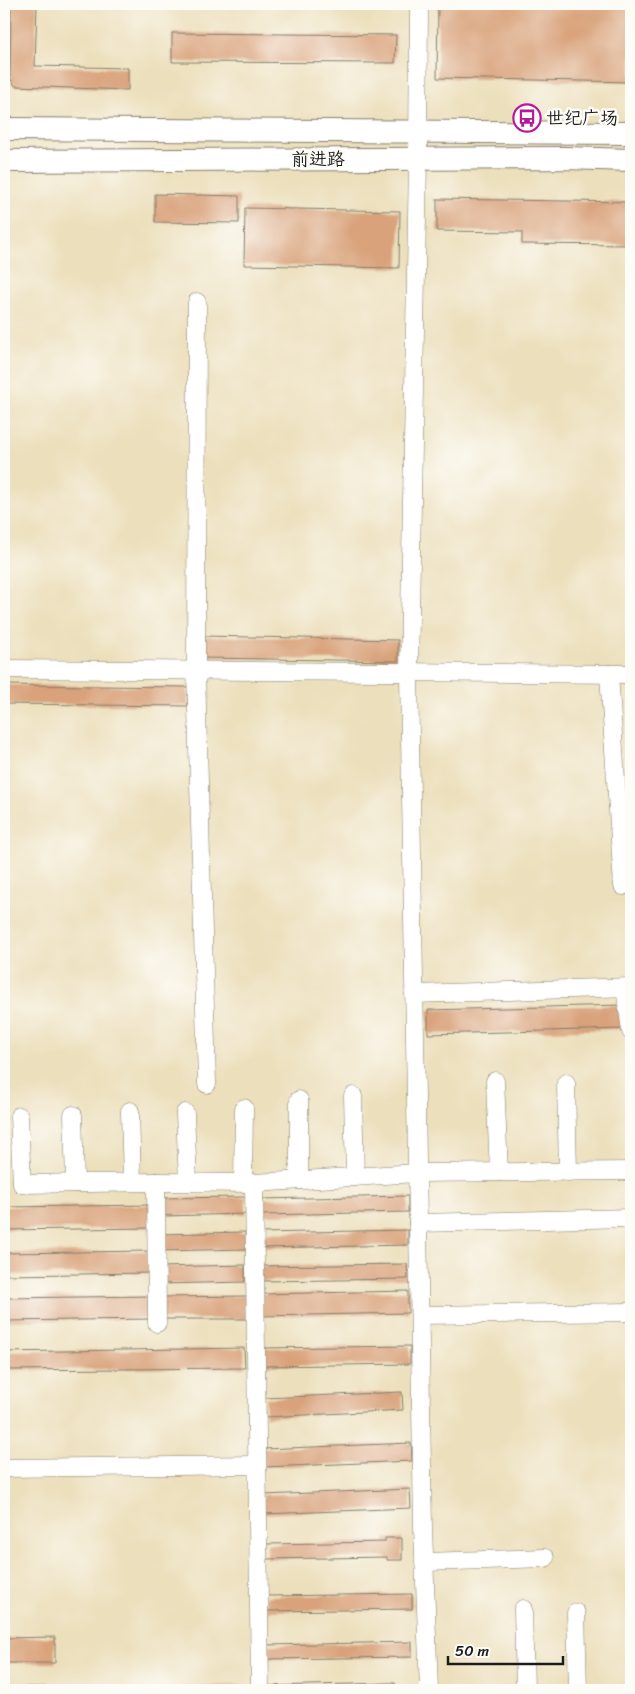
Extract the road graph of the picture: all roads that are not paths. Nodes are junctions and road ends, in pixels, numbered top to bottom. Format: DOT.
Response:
graph roads {
  1 [pos="419,4"];
  2 [pos="4,129"];
  3 [pos="418,131"];
  4 [pos="631,133"];
  5 [pos="418,159"];
  6 [pos="631,160"];
  7 [pos="4,161"];
  8 [pos="197,302"];
  9 [pos="4,669"];
  10 [pos="196,670"];
  11 [pos="409,673"];
  12 [pos="609,674"];
  13 [pos="631,674"];
  14 [pos="623,886"];
  15 [pos="628,987"];
  16 [pos="414,994"];
  17 [pos="631,1030"];
  18 [pos="495,1081"];
  19 [pos="566,1083"];
  20 [pos="207,1084"];
  21 [pos="353,1096"];
  22 [pos="298,1100"];
  23 [pos="244,1108"];
  24 [pos="130,1112"];
  25 [pos="185,1112"];
  26 [pos="73,1115"];
  27 [pos="19,1116"];
  28 [pos="631,1171"];
  29 [pos="499,1172"];
  30 [pos="568,1172"];
  31 [pos="417,1173"];
  32 [pos="355,1177"];
  33 [pos="299,1180"];
  34 [pos="132,1182"];
  35 [pos="156,1182"];
  36 [pos="188,1182"];
  37 [pos="75,1183"];
  38 [pos="248,1183"];
  39 [pos="631,1218"];
  40 [pos="418,1223"];
  41 [pos="631,1312"];
  42 [pos="420,1315"];
  43 [pos="157,1323"];
  44 [pos="258,1465"];
  45 [pos="4,1468"];
  46 [pos="545,1558"];
  47 [pos="424,1562"];
  48 [pos="523,1609"];
  49 [pos="576,1613"];
  50 [pos="260,1690"];
  51 [pos="429,1690"];
  52 [pos="525,1690"];
  53 [pos="578,1690"];
  1 -- 3 [label="street"];
  2 -- 3 [label="main road, 前进路"];
  3 -- 4 [label="main road, 前进路"];
  3 -- 5 [label="street"];
  5 -- 6 [label="main road, 前进路"];
  5 -- 7 [label="main road, 前进路"];
  5 -- 11 [label="street"];
  8 -- 10 [label="street"];
  9 -- 10 [label="street"];
  10 -- 11 [label="street"];
  10 -- 20 [label="street"];
  11 -- 12 [label="street"];
  11 -- 16 [label="street"];
  12 -- 13 [label="street"];
  12 -- 14 [label="street"];
  15 -- 16 [label="street"];
  15 -- 17 [label="street"];
  16 -- 31 [label="street"];
  18 -- 29 [label="street"];
  19 -- 30 [label="street"];
  21 -- 32 [label="street"];
  22 -- 33 [label="street"];
  23 -- 38 [label="street"];
  24 -- 34 [label="street"];
  25 -- 36 [label="street"];
  26 -- 37 [label="street"];
  27 -- 37 [label="street"];
  28 -- 30 [label="street"];
  29 -- 30 [label="street"];
  29 -- 31 [label="street"];
  31 -- 32 [label="street"];
  31 -- 40 [label="street"];
  32 -- 33 [label="street"];
  33 -- 38 [label="street"];
  34 -- 35 [label="street"];
  34 -- 37 [label="street"];
  35 -- 36 [label="street"];
  35 -- 43 [label="street"];
  36 -- 38 [label="street"];
  38 -- 44 [label="street"];
  39 -- 40 [label="street"];
  40 -- 42 [label="street"];
  41 -- 42 [label="street"];
  42 -- 47 [label="street"];
  44 -- 45 [label="street"];
  44 -- 50 [label="street"];
  46 -- 47 [label="street"];
  47 -- 51 [label="street"];
  48 -- 52 [label="street"];
  49 -- 53 [label="street"];
}
